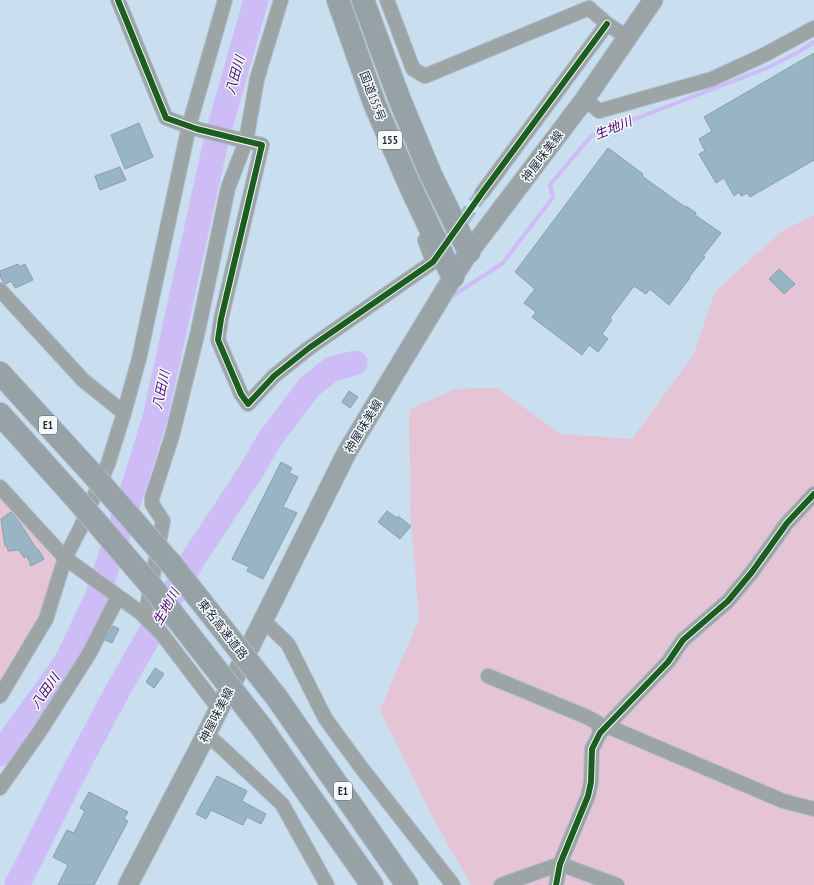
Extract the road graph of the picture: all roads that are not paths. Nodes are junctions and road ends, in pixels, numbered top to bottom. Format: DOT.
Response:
graph roads {
  1 [pos="118,0"];
  2 [pos="225,0"];
  3 [pos="281,0"];
  4 [pos="327,0"];
  5 [pos="338,0"];
  6 [pos="363,0"];
  7 [pos="387,0"];
  8 [pos="653,0"];
  9 [pos="607,24"];
  10 [pos="814,28"];
  11 [pos="627,38"];
  12 [pos="585,99"];
  13 [pos="193,128"];
  14 [pos="243,141"];
  15 [pos="482,193"];
  16 [pos="469,252"];
  17 [pos="452,277"];
  18 [pos="0,290"];
  19 [pos="0,373"];
  20 [pos="124,413"];
  21 [pos="0,414"];
  22 [pos="0,487"];
  23 [pos="814,494"];
  24 [pos="65,558"];
  25 [pos="118,597"];
  26 [pos="141,613"];
  27 [pos="263,620"];
  28 [pos="488,676"];
  29 [pos="0,696"];
  30 [pos="219,709"];
  31 [pos="603,730"];
  32 [pos="206,735"];
  33 [pos="0,788"];
  34 [pos="814,809"];
  35 [pos="560,864"];
  36 [pos="128,885"];
  37 [pos="327,885"];
  38 [pos="372,885"];
  39 [pos="407,885"];
  40 [pos="453,885"];
  41 [pos="501,885"];
  42 [pos="556,885"];
  43 [pos="617,885"];
  1 -- 13 [label="street"];
  2 -- 13 [label="street"];
  3 -- 14 [label="street"];
  4 -- 14 [label="street"];
  5 -- 17 [label="highway, 国道155号 / 155"];
  6 -- 16 [label="highway, 国道155号 / 155"];
  7 -- 9 [label="street"];
  8 -- 11 [label="main road, 神屋味美線"];
  9 -- 11 [label="street"];
  9 -- 15 [label="street"];
  10 -- 12 [label="street"];
  11 -- 12 [label="main road, 神屋味美線"];
  12 -- 16 [label="main road, 神屋味美線"];
  13 -- 14 [label="street"];
  13 -- 20 [label="street"];
  14 -- 26 [label="street"];
  16 -- 17 [label="main road, 神屋味美線"];
  17 -- 27 [label="main road, 神屋味美線"];
  18 -- 20 [label="street"];
  19 -- 39 [label="highway, 東名高速道路 / E1, bridge"];
  20 -- 24 [label="street"];
  21 -- 38 [label="highway, E1, bridge"];
  22 -- 24 [label="street"];
  23 -- 31 [label="street"];
  24 -- 25 [label="street"];
  24 -- 29 [label="street"];
  25 -- 26 [label="street"];
  25 -- 33 [label="street"];
  26 -- 30 [label="street"];
  27 -- 30 [label="main road, 神屋味美線"];
  27 -- 40 [label="street"];
  28 -- 31 [label="street"];
  30 -- 32 [label="main road, 神屋味美線"];
  31 -- 34 [label="street"];
  31 -- 35 [label="street"];
  32 -- 36 [label="main road, 神屋味美線"];
  32 -- 37 [label="street"];
  35 -- 41 [label="street"];
  35 -- 42 [label="street"];
  35 -- 43 [label="street"];
}
